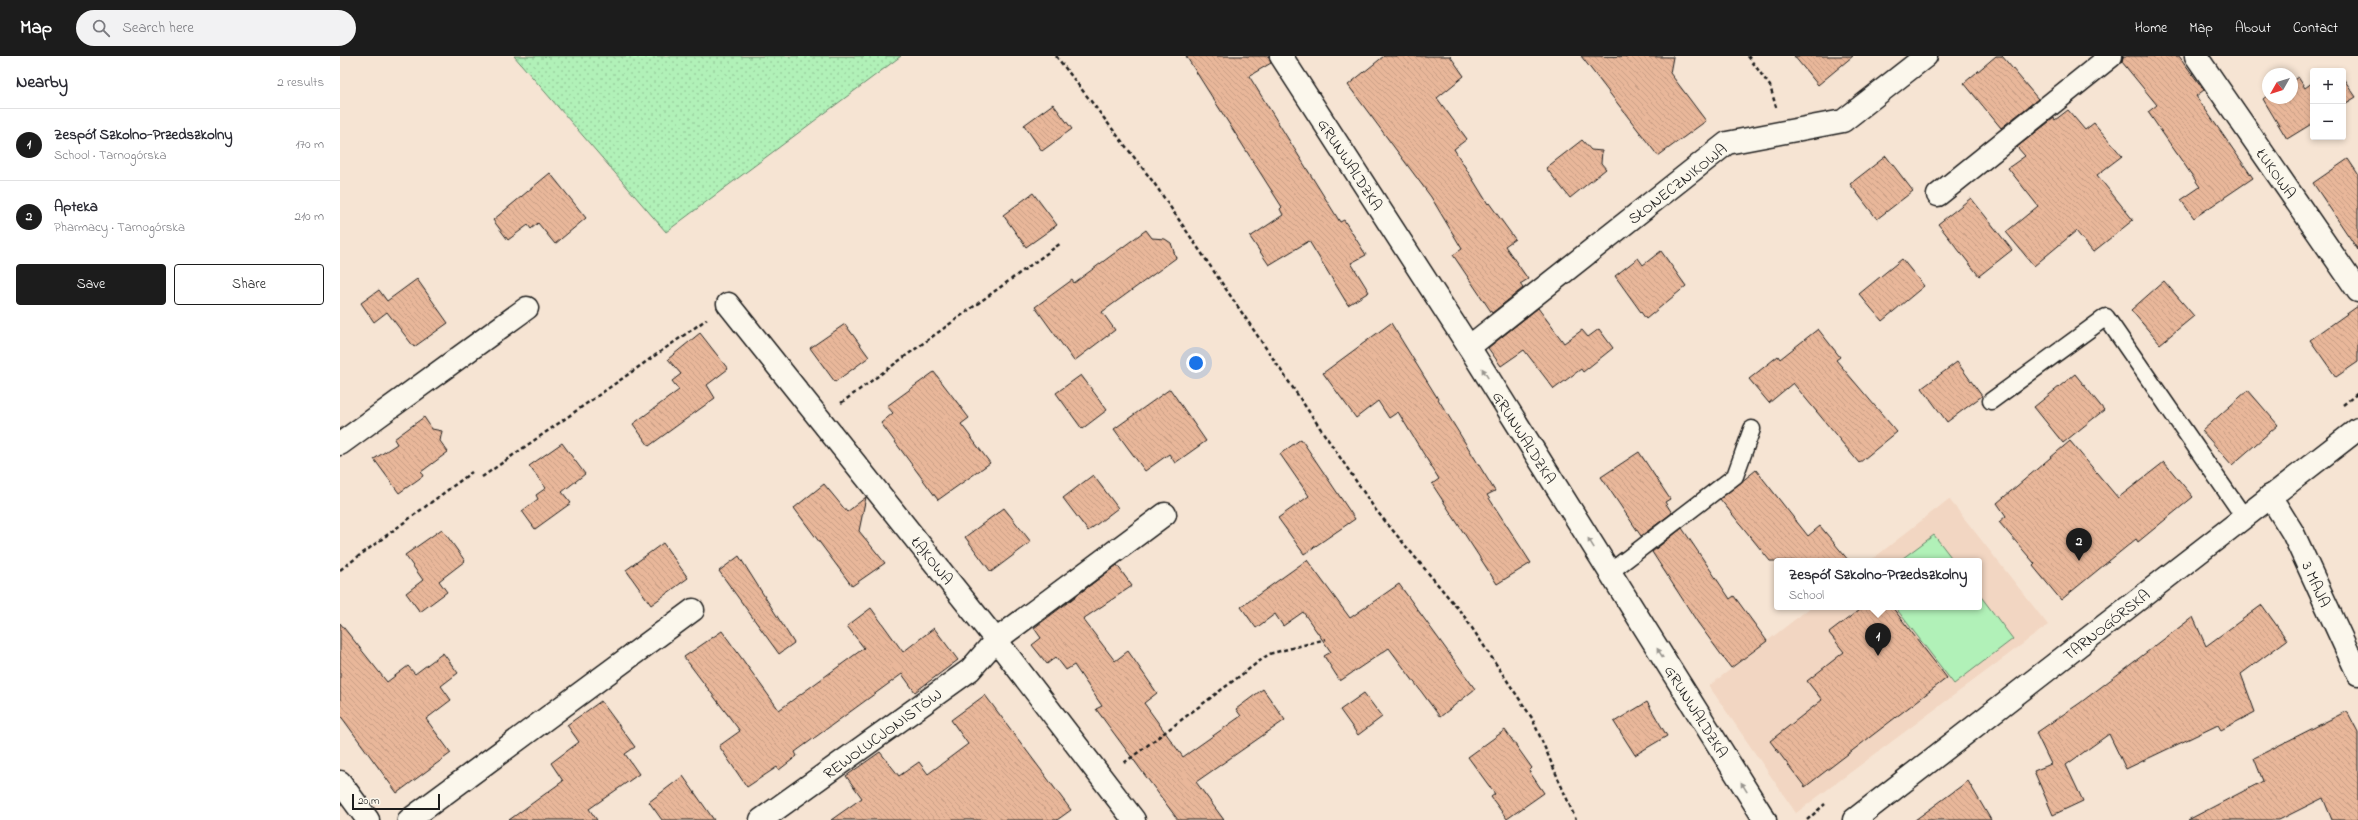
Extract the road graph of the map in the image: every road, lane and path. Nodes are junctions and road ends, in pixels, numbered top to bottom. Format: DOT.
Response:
graph roads {
  1 [pos="1056,56"];
  2 [pos="1281,56"];
  3 [pos="1748,56"];
  4 [pos="1926,56"];
  5 [pos="2111,56"];
  6 [pos="2196,56"];
  7 [pos="1785,132"];
  8 [pos="1938,195"];
  9 [pos="1061,243"];
  10 [pos="2358,291"];
  11 [pos="728,304"];
  12 [pos="527,308"];
  13 [pos="1469,347"];
  14 [pos="1992,401"];
  15 [pos="820,419"];
  16 [pos="1752,429"];
  17 [pos="2358,429"];
  18 [pos="340,444"];
  19 [pos="472,472"];
  20 [pos="482,478"];
  21 [pos="2270,496"];
  22 [pos="1165,514"];
  23 [pos="2244,517"];
  24 [pos="340,570"];
  25 [pos="1610,572"];
  26 [pos="693,610"];
  27 [pos="1326,639"];
  28 [pos="996,640"];
  29 [pos="2358,674"];
  30 [pos="1103,780"];
  31 [pos="340,782"];
  32 [pos="1825,804"];
  33 [pos="368,820"];
  34 [pos="409,820"];
  35 [pos="761,820"];
  36 [pos="1134,820"];
  37 [pos="1576,820"];
  38 [pos="1765,820"];
  39 [pos="1807,820"];
  40 [pos="1854,820"];
  1 -- 37 [label="path"];
  2 -- 13 [label="street, GRUNWALDZKA"];
  3 -- 7 [label="path"];
  4 -- 7 [label="street, SŁONECZNIKOWA"];
  5 -- 8 [label="street"];
  6 -- 10 [label="street, ŁUKOWA"];
  7 -- 13 [label="street, SŁONECZNIKOWA"];
  9 -- 15 [label="path"];
  11 -- 15 [label="street, ŁĄKOWA"];
  11 -- 20 [label="path"];
  12 -- 18 [label="street"];
  25 -- 13 [label="street, GRUNWALDZKA, one-way"];
  14 -- 23 [label="lane"];
  15 -- 28 [label="street, ŁĄKOWA"];
  16 -- 25 [label="lane"];
  17 -- 21 [label="street, TARNOGÓRSKA"];
  19 -- 24 [label="path"];
  21 -- 23 [label="street, TARNOGÓRSKA"];
  21 -- 29 [label="street, 3 MAJA"];
  22 -- 28 [label="street, REWOLUCJONISTÓW"];
  23 -- 40 [label="street, TARNOGÓRSKA"];
  38 -- 25 [label="street, GRUNWALDZKA, one-way"];
  26 -- 34 [label="street"];
  27 -- 30 [label="path"];
  28 -- 30 [label="street, ŁĄKOWA"];
  28 -- 35 [label="street, REWOLUCJONISTÓW"];
  30 -- 36 [label="street, ŁĄKOWA"];
  31 -- 33 [label="street"];
  32 -- 39 [label="path"];
}
